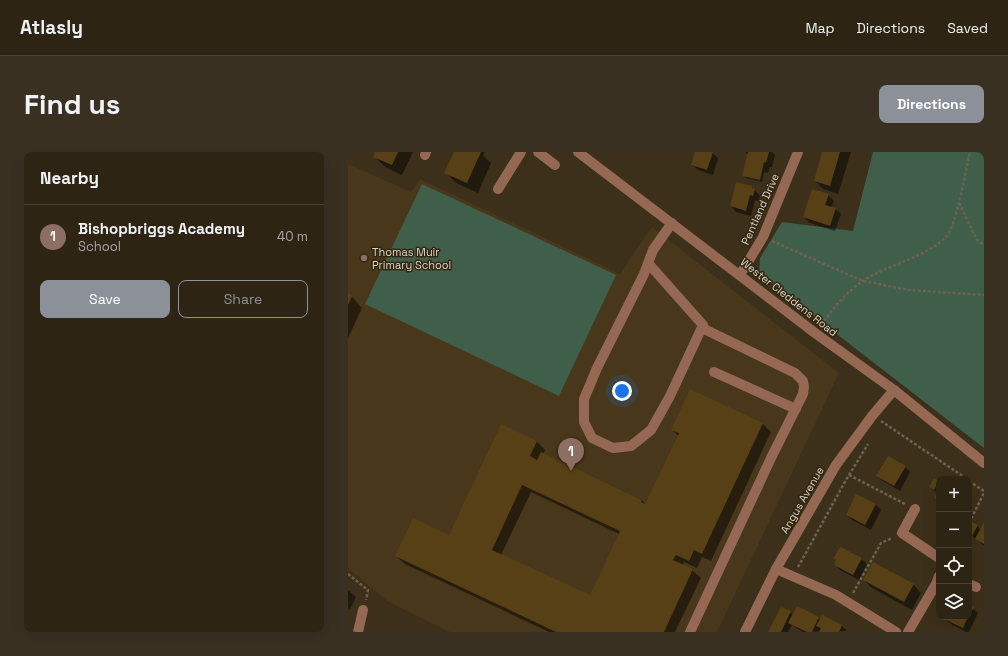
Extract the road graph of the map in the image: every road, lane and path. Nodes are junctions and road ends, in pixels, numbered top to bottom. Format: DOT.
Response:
graph roads {
  1 [pos="521,152"];
  2 [pos="538,152"];
  3 [pos="578,152"];
  4 [pos="798,152"];
  5 [pos="970,152"];
  6 [pos="555,165"];
  7 [pos="498,189"];
  8 [pos="958,202"];
  9 [pos="672,223"];
  10 [pos="763,237"];
  11 [pos="984,245"];
  12 [pos="648,263"];
  13 [pos="740,275"];
  14 [pos="863,281"];
  15 [pos="984,295"];
  16 [pos="702,328"];
  17 [pos="815,333"];
  18 [pos="714,372"];
  19 [pos="894,390"];
  20 [pos="796,409"];
  21 [pos="872,416"];
  22 [pos="869,442"];
  23 [pos="984,463"];
  24 [pos="849,475"];
  25 [pos="962,476"];
  26 [pos="972,483"];
  27 [pos="984,492"];
  28 [pos="915,509"];
  29 [pos="972,517"];
  30 [pos="902,533"];
  31 [pos="936,556"];
  32 [pos="776,569"];
  33 [pos="348,574"];
  34 [pos="793,576"];
  35 [pos="936,584"];
  36 [pos="848,602"];
  37 [pos="363,610"];
  38 [pos="358,632"];
  39 [pos="690,632"];
  40 [pos="744,632"];
  41 [pos="896,632"];
  42 [pos="908,632"];
  1 -- 7 [label="street"];
  2 -- 6 [label="street"];
  3 -- 9 [label="street, Wester Cleddens Road"];
  4 -- 10 [label="street, Pentland Drive"];
  5 -- 8 [label="path"];
  8 -- 11 [label="path"];
  8 -- 14 [label="path"];
  9 -- 12 [label="street"];
  9 -- 13 [label="street, Wester Cleddens Road"];
  10 -- 13 [label="street, Pentland Drive"];
  10 -- 14 [label="path"];
  12 -- 16 [label="street"];
  12 -- 16 [label="street"];
  13 -- 17 [label="street, Wester Cleddens Road"];
  14 -- 15 [label="path"];
  14 -- 17 [label="path"];
  16 -- 20 [label="street"];
  17 -- 19 [label="street, Wester Cleddens Road"];
  18 -- 20 [label="street"];
  19 -- 21 [label="street, Angus Avenue"];
  19 -- 23 [label="street, Wester Cleddens Road"];
  20 -- 39 [label="street"];
  21 -- 25 [label="path"];
  21 -- 32 [label="street, Angus Avenue"];
  22 -- 24 [label="path"];
  24 -- 28 [label="path"];
  24 -- 34 [label="path"];
  26 -- 27 [label="path"];
  27 -- 29 [label="path"];
  28 -- 30 [label="street"];
  30 -- 31 [label="street"];
  30 -- 36 [label="path"];
  32 -- 34 [label="street"];
  32 -- 40 [label="street, Angus Avenue"];
  33 -- 37 [label="path"];
  34 -- 36 [label="street"];
  35 -- 42 [label="street"];
  36 -- 41 [label="street"];
  37 -- 38 [label="street"];
}
